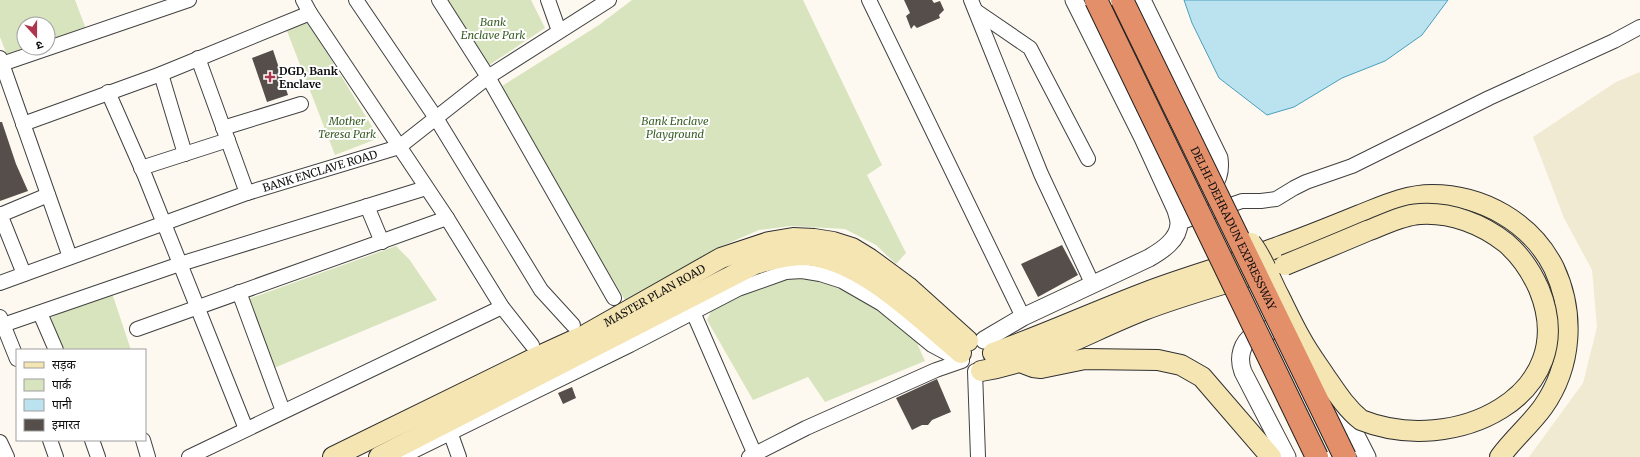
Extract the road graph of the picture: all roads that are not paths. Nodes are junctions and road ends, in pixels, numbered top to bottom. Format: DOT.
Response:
graph roads {
  1 [pos="189,0"];
  2 [pos="302,0"];
  3 [pos="356,0"];
  4 [pos="438,0"];
  5 [pos="548,0"];
  6 [pos="609,0"];
  7 [pos="869,0"];
  8 [pos="1074,0"];
  9 [pos="1096,0"];
  10 [pos="1122,0"];
  11 [pos="1142,0"];
  12 [pos="973,6"];
  13 [pos="310,13"];
  14 [pos="1640,27"];
  15 [pos="559,31"];
  16 [pos="198,58"];
  17 [pos="1,61"];
  18 [pos="161,74"];
  19 [pos="488,77"];
  20 [pos="108,92"];
  21 [pos="300,104"];
  22 [pos="436,118"];
  23 [pos="23,124"];
  24 [pos="226,134"];
  25 [pos="399,147"];
  26 [pos="185,154"];
  27 [pos="1088,160"];
  28 [pos="141,168"];
  29 [pos="426,188"];
  30 [pos="246,193"];
  31 [pos="48,195"];
  32 [pos="1218,197"];
  33 [pos="367,206"];
  34 [pos="0,215"];
  35 [pos="1177,217"];
  36 [pos="447,218"];
  37 [pos="163,223"];
  38 [pos="382,242"];
  39 [pos="1281,256"];
  40 [pos="70,257"];
  41 [pos="180,264"];
  42 [pos="24,274"];
  43 [pos="0,283"];
  44 [pos="1092,285"];
  45 [pos="238,292"];
  46 [pos="614,298"];
  47 [pos="198,307"];
  48 [pos="502,307"];
  49 [pos="693,312"];
  50 [pos="40,313"];
  51 [pos="1022,317"];
  52 [pos="2,321"];
  53 [pos="656,324"];
  54 [pos="573,325"];
  55 [pos="137,329"];
  56 [pos="532,345"];
  57 [pos="56,349"];
  58 [pos="16,356"];
  59 [pos="975,356"];
  60 [pos="1019,362"];
  61 [pos="283,411"];
  62 [pos="448,428"];
  63 [pos="246,429"];
  64 [pos="50,441"];
  65 [pos="92,441"];
  66 [pos="143,441"];
  67 [pos="0,442"];
  68 [pos="753,456"];
  69 [pos="7,457"];
  70 [pos="56,457"];
  71 [pos="98,457"];
  72 [pos="148,457"];
  73 [pos="189,457"];
  74 [pos="333,457"];
  75 [pos="379,457"];
  76 [pos="401,457"];
  77 [pos="459,457"];
  78 [pos="978,457"];
  79 [pos="1271,457"];
  80 [pos="1287,457"];
  81 [pos="1317,457"];
  82 [pos="1345,457"];
  83 [pos="1367,457"];
  84 [pos="1500,457"];
  1 -- 17 [label="street"];
  2 -- 13 [label="street"];
  3 -- 22 [label="street"];
  4 -- 19 [label="street"];
  5 -- 15 [label="street"];
  6 -- 15 [label="street, BANK ENCLAVE ROAD"];
  7 -- 51 [label="street"];
  8 -- 35 [label="street"];
  9 -- 81 [label="highway, bridge"];
  10 -- 32 [label="highway, DELHI-DEHRADUN EXPRESSWAY, bridge"];
  11 -- 35 [label="street"];
  12 -- 27 [label="street"];
  12 -- 44 [label="street"];
  13 -- 16 [label="street"];
  13 -- 25 [label="street"];
  14 -- 35 [label="street"];
  15 -- 19 [label="street, BANK ENCLAVE ROAD"];
  16 -- 18 [label="street"];
  16 -- 24 [label="street"];
  17 -- 23 [label="street"];
  18 -- 20 [label="street"];
  18 -- 26 [label="street"];
  19 -- 22 [label="street, BANK ENCLAVE ROAD"];
  19 -- 46 [label="street"];
  20 -- 23 [label="street"];
  20 -- 28 [label="street"];
  21 -- 24 [label="street"];
  22 -- 25 [label="street, BANK ENCLAVE ROAD"];
  22 -- 54 [label="street"];
  23 -- 31 [label="street"];
  24 -- 26 [label="street"];
  24 -- 30 [label="street"];
  25 -- 29 [label="street"];
  25 -- 30 [label="street, BANK ENCLAVE ROAD"];
  26 -- 28 [label="street"];
  28 -- 37 [label="street"];
  29 -- 33 [label="street"];
  29 -- 36 [label="street"];
  30 -- 37 [label="street, BANK ENCLAVE ROAD"];
  31 -- 34 [label="street"];
  31 -- 40 [label="street"];
  32 -- 39 [label="main road, bridge"];
  32 -- 82 [label="highway, DELHI-DEHRADUN EXPRESSWAY, bridge"];
  33 -- 38 [label="street"];
  33 -- 41 [label="street"];
  34 -- 42 [label="street"];
  35 -- 44 [label="street"];
  36 -- 38 [label="street"];
  36 -- 48 [label="street"];
  37 -- 40 [label="street, BANK ENCLAVE ROAD"];
  37 -- 41 [label="street"];
  38 -- 45 [label="street"];
  39 -- 59 [label="main road"];
  39 -- 60 [label="main road"];
  39 -- 84 [label="main road"];
  40 -- 42 [label="street, BANK ENCLAVE ROAD"];
  41 -- 47 [label="street"];
  41 -- 50 [label="street"];
  42 -- 43 [label="street, BANK ENCLAVE ROAD"];
  44 -- 51 [label="street"];
  45 -- 47 [label="street"];
  45 -- 61 [label="street"];
  47 -- 55 [label="street"];
  47 -- 63 [label="street"];
  48 -- 56 [label="street"];
  48 -- 61 [label="street"];
  49 -- 53 [label="street"];
  49 -- 59 [label="street"];
  49 -- 68 [label="street"];
  50 -- 52 [label="street"];
  50 -- 57 [label="street"];
  51 -- 59 [label="street"];
  52 -- 58 [label="street"];
  53 -- 59 [label="main road"];
  53 -- 62 [label="main road"];
  59 -- 60 [label="main road"];
  59 -- 68 [label="street"];
  59 -- 74 [label="main road, MASTER PLAN ROAD"];
  59 -- 78 [label="street"];
  60 -- 79 [label="main road"];
  61 -- 63 [label="street"];
  62 -- 75 [label="main road"];
  62 -- 76 [label="street"];
  62 -- 77 [label="street"];
  63 -- 73 [label="street"];
  64 -- 70 [label="street"];
  65 -- 71 [label="street"];
  66 -- 72 [label="street"];
  67 -- 69 [label="street"];
  80 -- 83 [label="street"];
}
